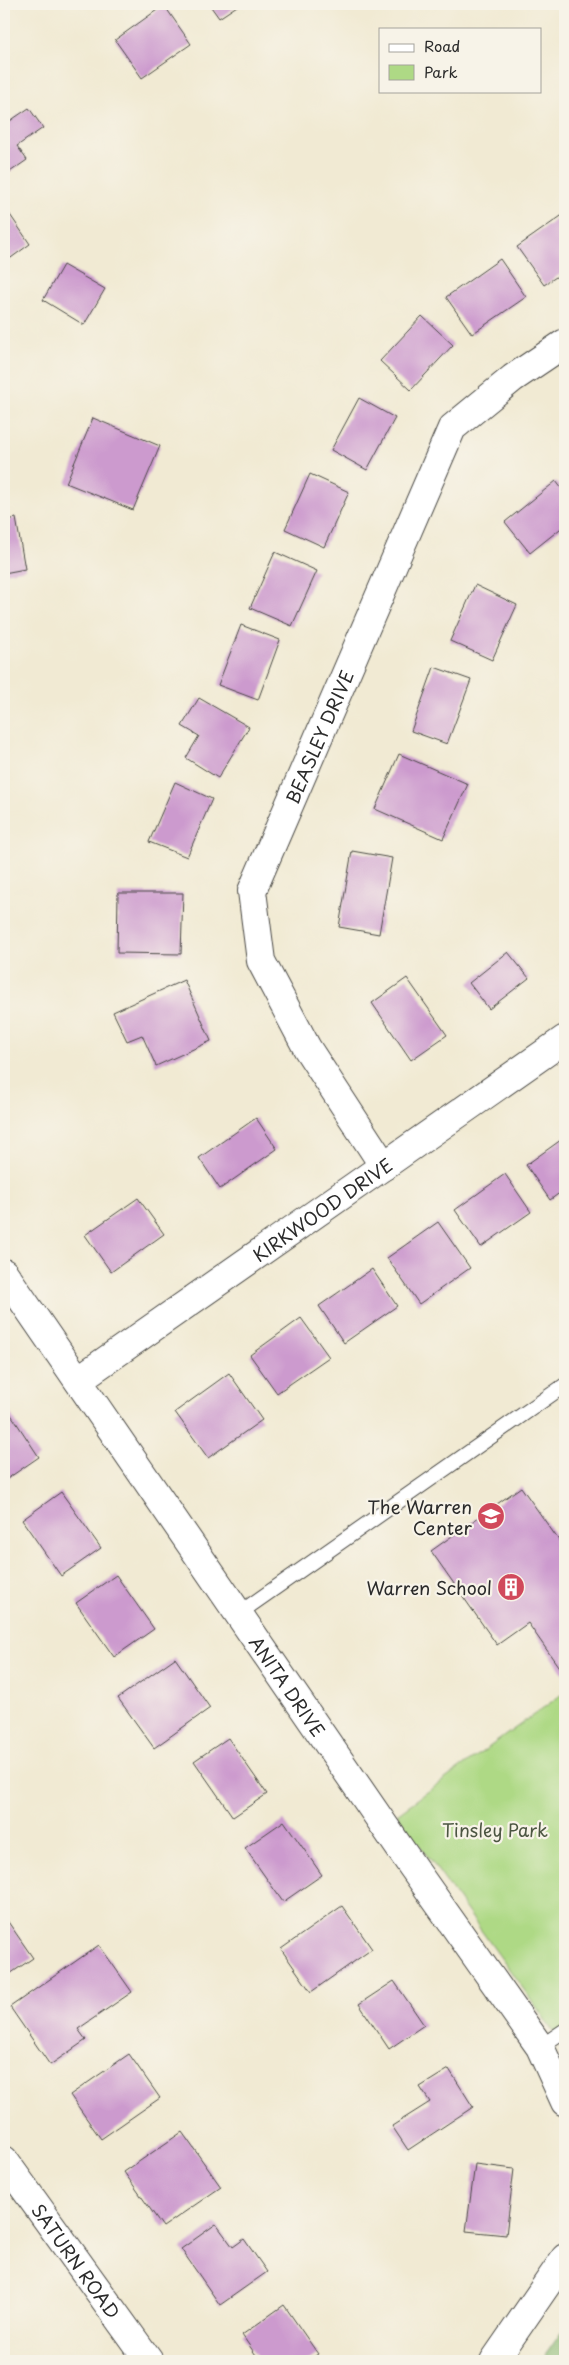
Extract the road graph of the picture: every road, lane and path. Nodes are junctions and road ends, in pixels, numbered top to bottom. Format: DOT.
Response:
graph roads {
  1 [pos="565,343"];
  2 [pos="565,1039"];
  3 [pos="384,1166"];
  4 [pos="4,1273"];
  5 [pos="78,1380"];
  6 [pos="565,1385"];
  7 [pos="238,1614"];
  8 [pos="565,2030"];
  9 [pos="540,2047"];
  10 [pos="565,2102"];
  11 [pos="4,2160"];
  12 [pos="565,2258"];
  13 [pos="149,2361"];
  14 [pos="494,2361"];
  1 -- 3 [label="street, BEASLEY DRIVE"];
  2 -- 3 [label="street, KIRKWOOD DRIVE"];
  3 -- 5 [label="street, KIRKWOOD DRIVE"];
  4 -- 5 [label="street, ANITA DRIVE"];
  5 -- 7 [label="street, ANITA DRIVE"];
  6 -- 7 [label="lane"];
  7 -- 9 [label="street, ANITA DRIVE"];
  8 -- 9 [label="lane"];
  9 -- 10 [label="street, ANITA DRIVE"];
  11 -- 13 [label="street, SATURN ROAD"];
  12 -- 14 [label="street"];
}
